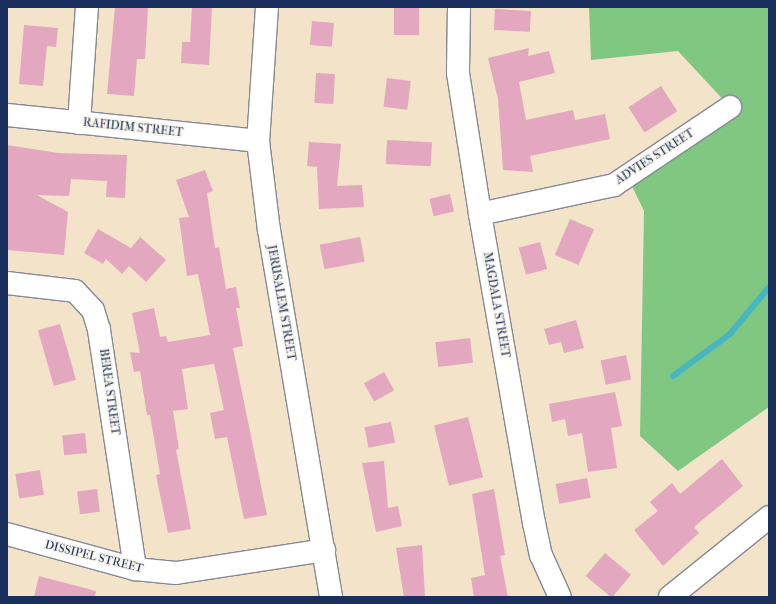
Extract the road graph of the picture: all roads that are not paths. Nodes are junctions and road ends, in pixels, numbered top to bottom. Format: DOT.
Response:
graph roads {
  1 [pos="87,7"];
  2 [pos="267,7"];
  3 [pos="459,7"];
  4 [pos="730,107"];
  5 [pos="7,115"];
  6 [pos="79,123"];
  7 [pos="258,141"];
  8 [pos="480,214"];
  9 [pos="7,283"];
  10 [pos="769,517"];
  11 [pos="7,534"];
  12 [pos="324,550"];
  13 [pos="135,570"];
  14 [pos="331,597"];
  15 [pos="560,597"];
  16 [pos="670,597"];
  1 -- 6 [label="street"];
  2 -- 7 [label="street, JERUSALEM STREET"];
  3 -- 8 [label="street, MAGDALA STREET"];
  4 -- 8 [label="street, ADVIES STREET"];
  5 -- 6 [label="street, RAFIDIM STREET"];
  6 -- 7 [label="street, RAFIDIM STREET"];
  7 -- 12 [label="street, JERUSALEM STREET"];
  8 -- 15 [label="street, MAGDALA STREET"];
  9 -- 13 [label="street, BEREA STREET"];
  10 -- 16 [label="street"];
  11 -- 13 [label="street, DISSIPEL STREET"];
  12 -- 13 [label="street, DISSIPEL STREET"];
  12 -- 14 [label="street, JERUSALEM STREET"];
}
